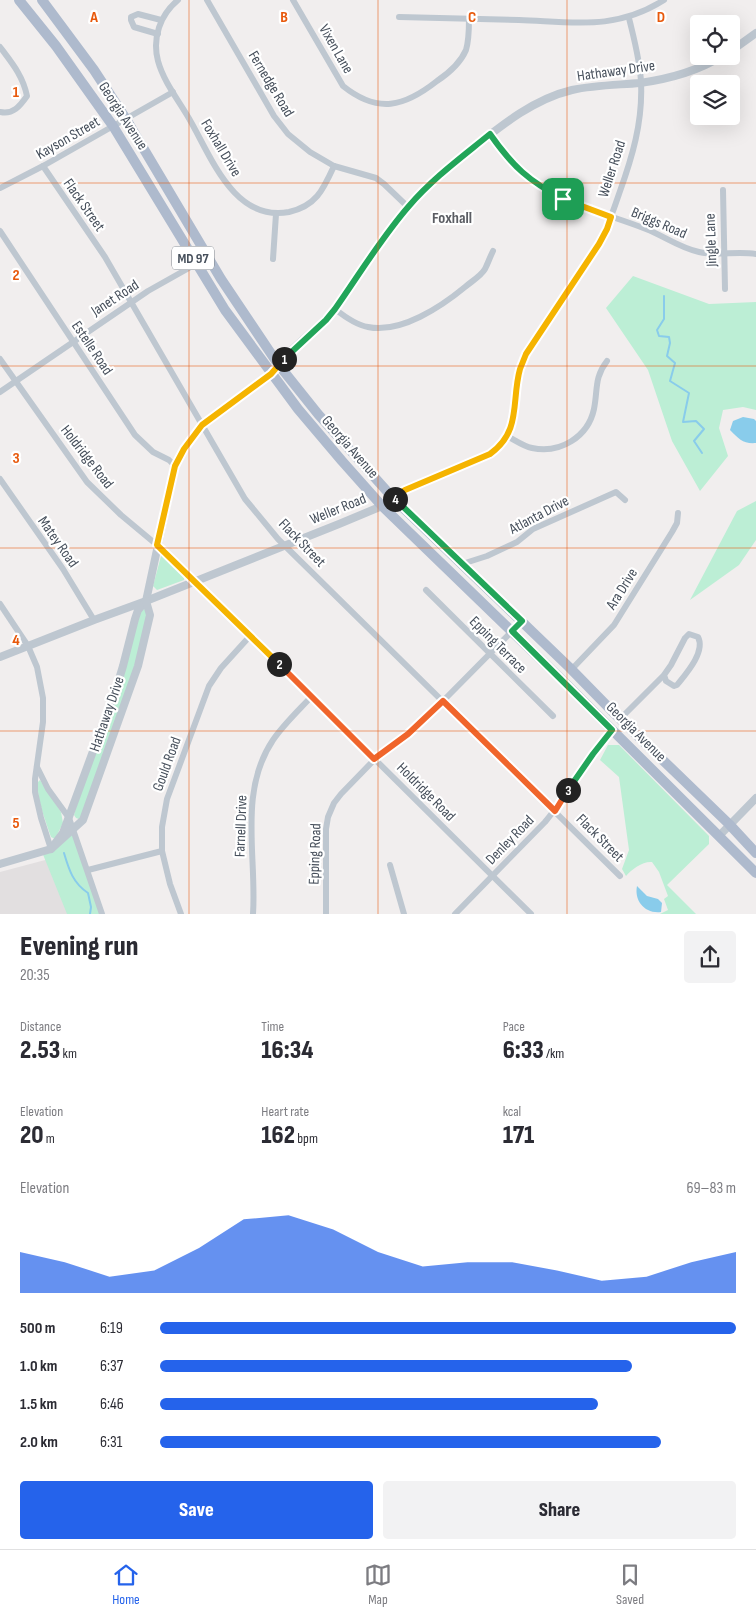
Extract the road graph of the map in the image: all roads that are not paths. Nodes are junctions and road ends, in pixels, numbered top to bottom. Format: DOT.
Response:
graph roads {
  1 [pos="19,0"];
  2 [pos="42,0"];
  3 [pos="178,0"];
  4 [pos="207,0"];
  5 [pos="293,0"];
  6 [pos="664,0"];
  7 [pos="399,17"];
  8 [pos="629,18"];
  9 [pos="469,19"];
  10 [pos="161,20"];
  11 [pos="756,33"];
  12 [pos="158,34"];
  13 [pos="740,45"];
  14 [pos="0,47"];
  15 [pos="706,65"];
  16 [pos="641,82"];
  17 [pos="173,92"];
  18 [pos="0,112"];
  19 [pos="126,119"];
  20 [pos="114,126"];
  21 [pos="490,134"];
  22 [pos="43,166"];
  23 [pos="334,166"];
  24 [pos="0,188"];
  25 [pos="723,190"];
  26 [pos="408,207"];
  27 [pos="276,214"];
  28 [pos="611,217"];
  29 [pos="0,232"];
  30 [pos="493,251"];
  31 [pos="724,254"];
  32 [pos="756,254"];
  33 [pos="274,259"];
  34 [pos="196,264"];
  35 [pos="725,289"];
  36 [pos="131,303"];
  37 [pos="335,309"];
  38 [pos="73,341"];
  39 [pos="0,359"];
  40 [pos="607,361"];
  41 [pos="278,364"];
  42 [pos="271,374"];
  43 [pos="15,381"];
  44 [pos="0,392"];
  45 [pos="202,425"];
  46 [pos="507,436"];
  47 [pos="175,466"];
  48 [pos="0,479"];
  49 [pos="393,498"];
  50 [pos="625,500"];
  51 [pos="382,506"];
  52 [pos="678,513"];
  53 [pos="157,545"];
  54 [pos="284,545"];
  55 [pos="462,564"];
  56 [pos="195,581"];
  57 [pos="426,590"];
  58 [pos="146,601"];
  59 [pos="0,604"];
  60 [pos="94,620"];
  61 [pos="522,621"];
  62 [pos="512,631"];
  63 [pos="250,636"];
  64 [pos="28,646"];
  65 [pos="489,654"];
  66 [pos="0,657"];
  67 [pos="572,669"];
  68 [pos="664,675"];
  69 [pos="311,697"];
  70 [pos="443,701"];
  71 [pos="553,716"];
  72 [pos="620,719"];
  73 [pos="612,730"];
  74 [pos="374,759"];
  75 [pos="37,767"];
  76 [pos="756,798"];
  77 [pos="555,811"];
  78 [pos="69,818"];
  79 [pos="729,824"];
  80 [pos="73,831"];
  81 [pos="719,836"];
  82 [pos="51,849"];
  83 [pos="162,851"];
  84 [pos="756,853"];
  85 [pos="0,864"];
  86 [pos="390,865"];
  87 [pos="88,870"];
  88 [pos="756,872"];
  89 [pos="493,876"];
  90 [pos="620,876"];
  91 [pos="102,914"];
  92 [pos="181,914"];
  93 [pos="253,914"];
  94 [pos="326,914"];
  95 [pos="404,914"];
  96 [pos="455,914"];
  97 [pos="532,914"];
  1 -- 20 [label="main road, Georgia Avenue / MD 97"];
  2 -- 19 [label="main road, Georgia Avenue / MD 97"];
  3 -- 10 [label="street, Foxhall Drive"];
  4 -- 23 [label="street, Fernedge Road"];
  5 -- 9 [label="street, Vixen Lane"];
  6 -- 8 [label="street"];
  7 -- 9 [label="street"];
  8 -- 9 [label="street"];
  8 -- 16 [label="street, Weller Road"];
  10 -- 12 [label="street, Foxhall Drive"];
  10 -- 12 [label="street"];
  11 -- 13 [label="street"];
  12 -- 17 [label="street, Foxhall Drive"];
  14 -- 18 [label="street"];
  15 -- 16 [label="street, Hathaway Drive"];
  16 -- 21 [label="street, Hathaway Drive"];
  16 -- 28 [label="street, Weller Road"];
  17 -- 19 [label="street, Kayson Street"];
  17 -- 27 [label="street, Foxhall Drive"];
  19 -- 20 [label="street, Kayson Street"];
  19 -- 41 [label="main road, Georgia Avenue / MD 97"];
  20 -- 22 [label="street, Kayson Street"];
  20 -- 34 [label="main road, Georgia Avenue / MD 97"];
  21 -- 26 [label="street, Hathaway Drive"];
  21 -- 28 [label="street, Briggs Road"];
  22 -- 24 [label="street, Kayson Street"];
  22 -- 36 [label="street, Flack Street"];
  23 -- 26 [label="street, Fernedge Road"];
  23 -- 27 [label="street, Foxhall Drive"];
  25 -- 31 [label="street, Jingle Lane"];
  26 -- 37 [label="street, Hathaway Drive"];
  27 -- 33 [label="street"];
  28 -- 31 [label="street, Briggs Road"];
  28 -- 46 [label="street, Weller Road"];
  29 -- 38 [label="street, Estelle Road"];
  30 -- 37 [label="street"];
  31 -- 32 [label="street, Briggs Road"];
  31 -- 35 [label="street, Jingle Lane"];
  34 -- 36 [label="street, Janet Road"];
  34 -- 42 [label="main road, Georgia Avenue / MD 97"];
  36 -- 38 [label="street, Janet Road"];
  36 -- 45 [label="street, Flack Street"];
  37 -- 41 [label="street, Hathaway Drive"];
  38 -- 43 [label="street, Janet Road"];
  38 -- 47 [label="street, Estelle Road"];
  39 -- 43 [label="street, Holdridge Road"];
  40 -- 46 [label="street"];
  41 -- 42 [label="street, Hathaway Drive"];
  41 -- 49 [label="main road, Georgia Avenue / MD 97"];
  42 -- 45 [label="street, Hathaway Drive"];
  42 -- 51 [label="main road, Georgia Avenue / MD 97"];
  43 -- 44 [label="street, Janet Road"];
  43 -- 53 [label="street, Holdridge Road"];
  45 -- 47 [label="street, Hathaway Drive"];
  45 -- 54 [label="street, Flack Street"];
  46 -- 49 [label="street, Weller Road"];
  47 -- 53 [label="street, Hathaway Drive"];
  48 -- 60 [label="street, Matey Road"];
  49 -- 51 [label="street, Weller Road"];
  49 -- 55 [label="main road, Georgia Avenue / MD 97"];
  50 -- 55 [label="street, Atlanta Drive"];
  51 -- 54 [label="street, Weller Road"];
  51 -- 62 [label="main road, Georgia Avenue / MD 97"];
  52 -- 67 [label="street, Ara Drive"];
  53 -- 56 [label="street, Holdridge Road"];
  53 -- 58 [label="street, Hathaway Drive"];
  54 -- 56 [label="street, Weller Road"];
  54 -- 70 [label="street, Flack Street"];
  55 -- 61 [label="main road, Georgia Avenue / MD 97"];
  56 -- 58 [label="street, Weller Road"];
  56 -- 63 [label="street, Holdridge Road"];
  57 -- 65 [label="street, Epping Terrace"];
  58 -- 60 [label="street, Weller Road"];
  58 -- 78 [label="street, Hathaway Drive"];
  58 -- 80 [label="street, Hathaway Drive"];
  59 -- 64 [label="street"];
  60 -- 64 [label="street, Weller Road"];
  61 -- 62 [label="street, Epping Road"];
  61 -- 67 [label="main road, Georgia Avenue / MD 97"];
  62 -- 65 [label="street, Epping Road"];
  62 -- 73 [label="main road, Georgia Avenue / MD 97"];
  63 -- 69 [label="street, Holdridge Road"];
  63 -- 83 [label="street, Gould Road"];
  64 -- 66 [label="street, Weller Road"];
  64 -- 75 [label="street"];
  65 -- 70 [label="street, Epping Road"];
  65 -- 71 [label="street, Epping Terrace"];
  67 -- 72 [label="main road, Georgia Avenue / MD 97"];
  68 -- 68 [label="street"];
  68 -- 72 [label="street"];
  69 -- 74 [label="street, Holdridge Road"];
  69 -- 93 [label="street, Farnell Drive"];
  70 -- 74 [label="street, Epping Road"];
  70 -- 77 [label="street, Flack Street"];
  72 -- 79 [label="main road, Georgia Avenue / MD 97"];
  73 -- 77 [label="street, Denley Road"];
  73 -- 81 [label="main road, Georgia Avenue / MD 97"];
  74 -- 89 [label="street, Holdridge Road"];
  74 -- 94 [label="street, Epping Road"];
  75 -- 78 [label="street"];
  75 -- 82 [label="street"];
  76 -- 79 [label="street"];
  77 -- 89 [label="street, Denley Road"];
  77 -- 90 [label="street, Flack Street"];
  78 -- 80 [label="street"];
  78 -- 82 [label="street, Hathaway Drive"];
  79 -- 81 [label="street"];
  79 -- 84 [label="main road, Georgia Avenue / MD 97"];
  80 -- 82 [label="street, Hathaway Drive"];
  80 -- 87 [label="street"];
  81 -- 88 [label="main road, Georgia Avenue / MD 97"];
  82 -- 85 [label="street"];
  83 -- 87 [label="street"];
  83 -- 92 [label="street, Gould Road"];
  86 -- 95 [label="street"];
  87 -- 91 [label="street"];
  89 -- 96 [label="street, Denley Road"];
  89 -- 97 [label="street, Holdridge Road"];
}
